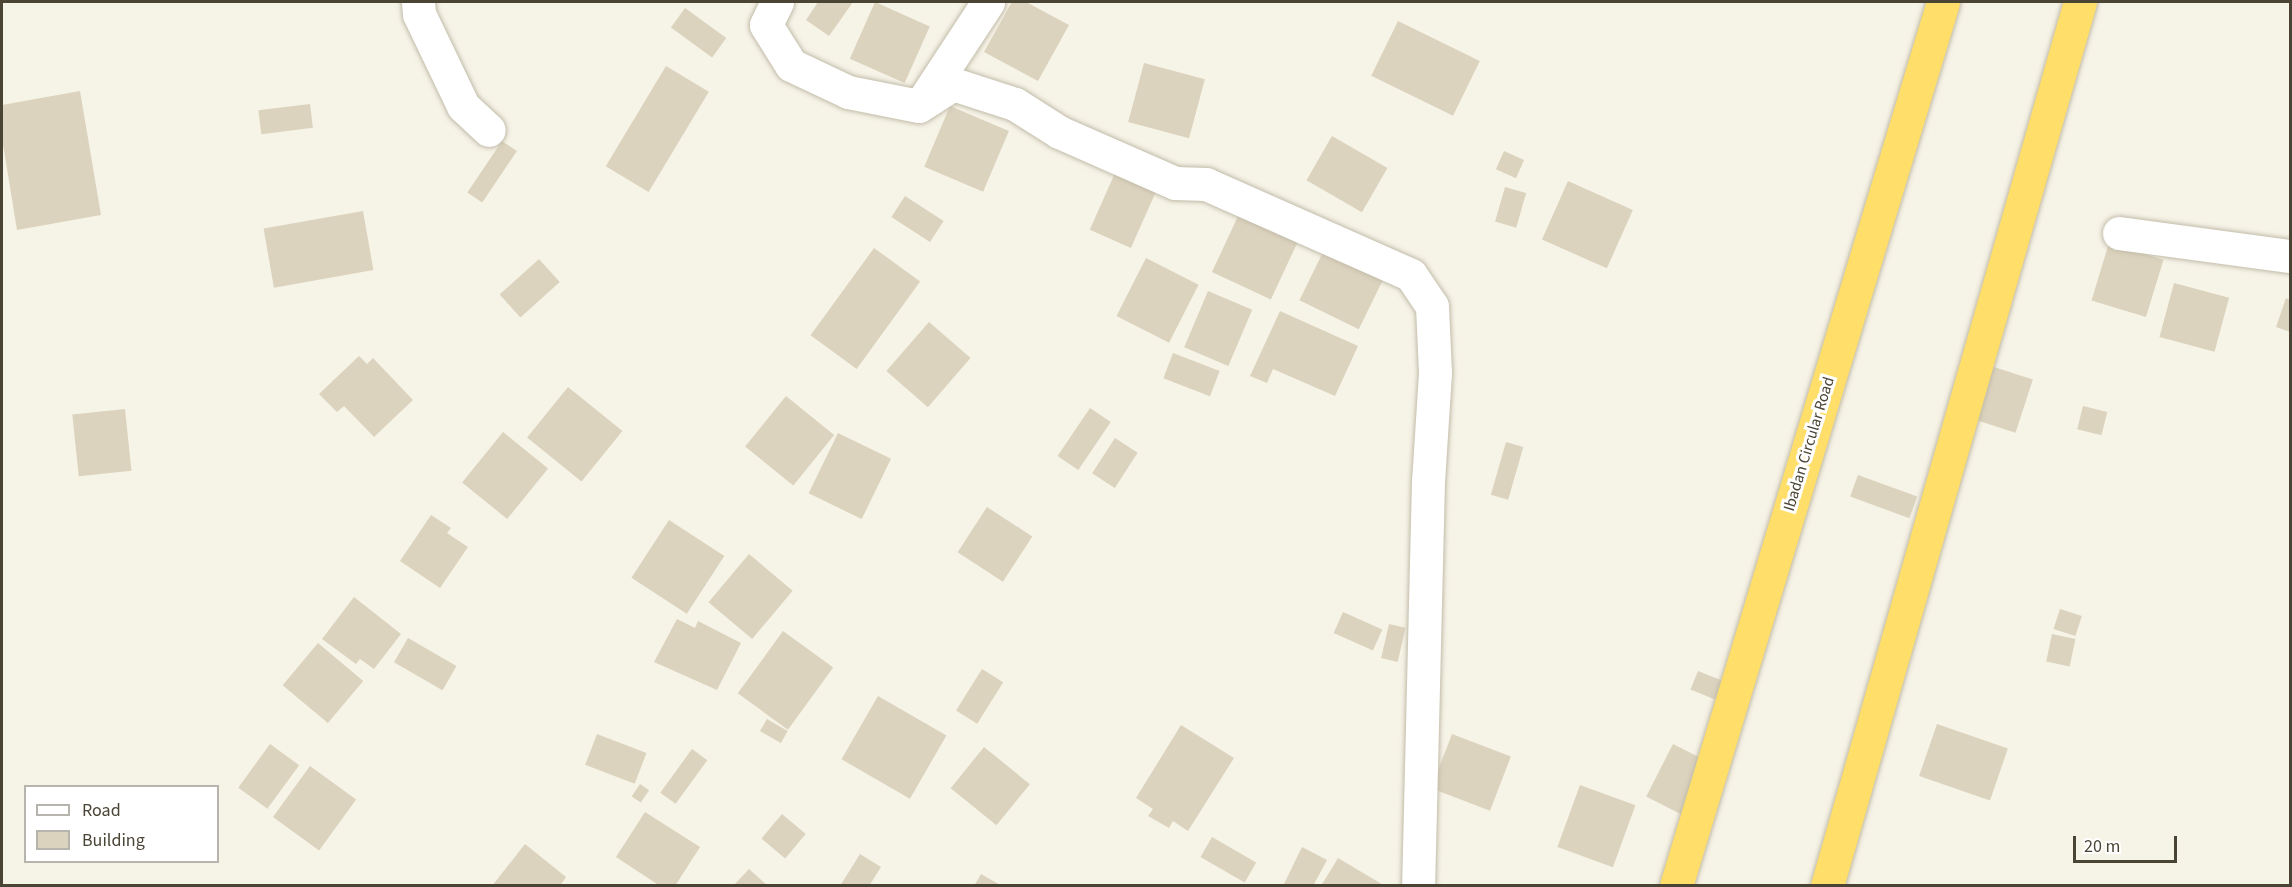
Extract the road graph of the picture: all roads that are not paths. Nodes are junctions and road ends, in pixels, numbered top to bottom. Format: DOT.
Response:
graph roads {
  1 [pos="418,2"];
  2 [pos="777,2"];
  3 [pos="988,2"];
  4 [pos="1943,2"];
  5 [pos="2080,2"];
  6 [pos="919,106"];
  7 [pos="489,130"];
  8 [pos="2119,233"];
  9 [pos="2290,256"];
  10 [pos="1418,885"];
  11 [pos="1676,885"];
  12 [pos="1827,885"];
  1 -- 7 [label="street"];
  2 -- 6 [label="street"];
  3 -- 6 [label="street"];
  4 -- 11 [label="highway, Ibadan Circular Road"];
  5 -- 12 [label="highway"];
  6 -- 10 [label="street"];
  8 -- 9 [label="street"];
}
